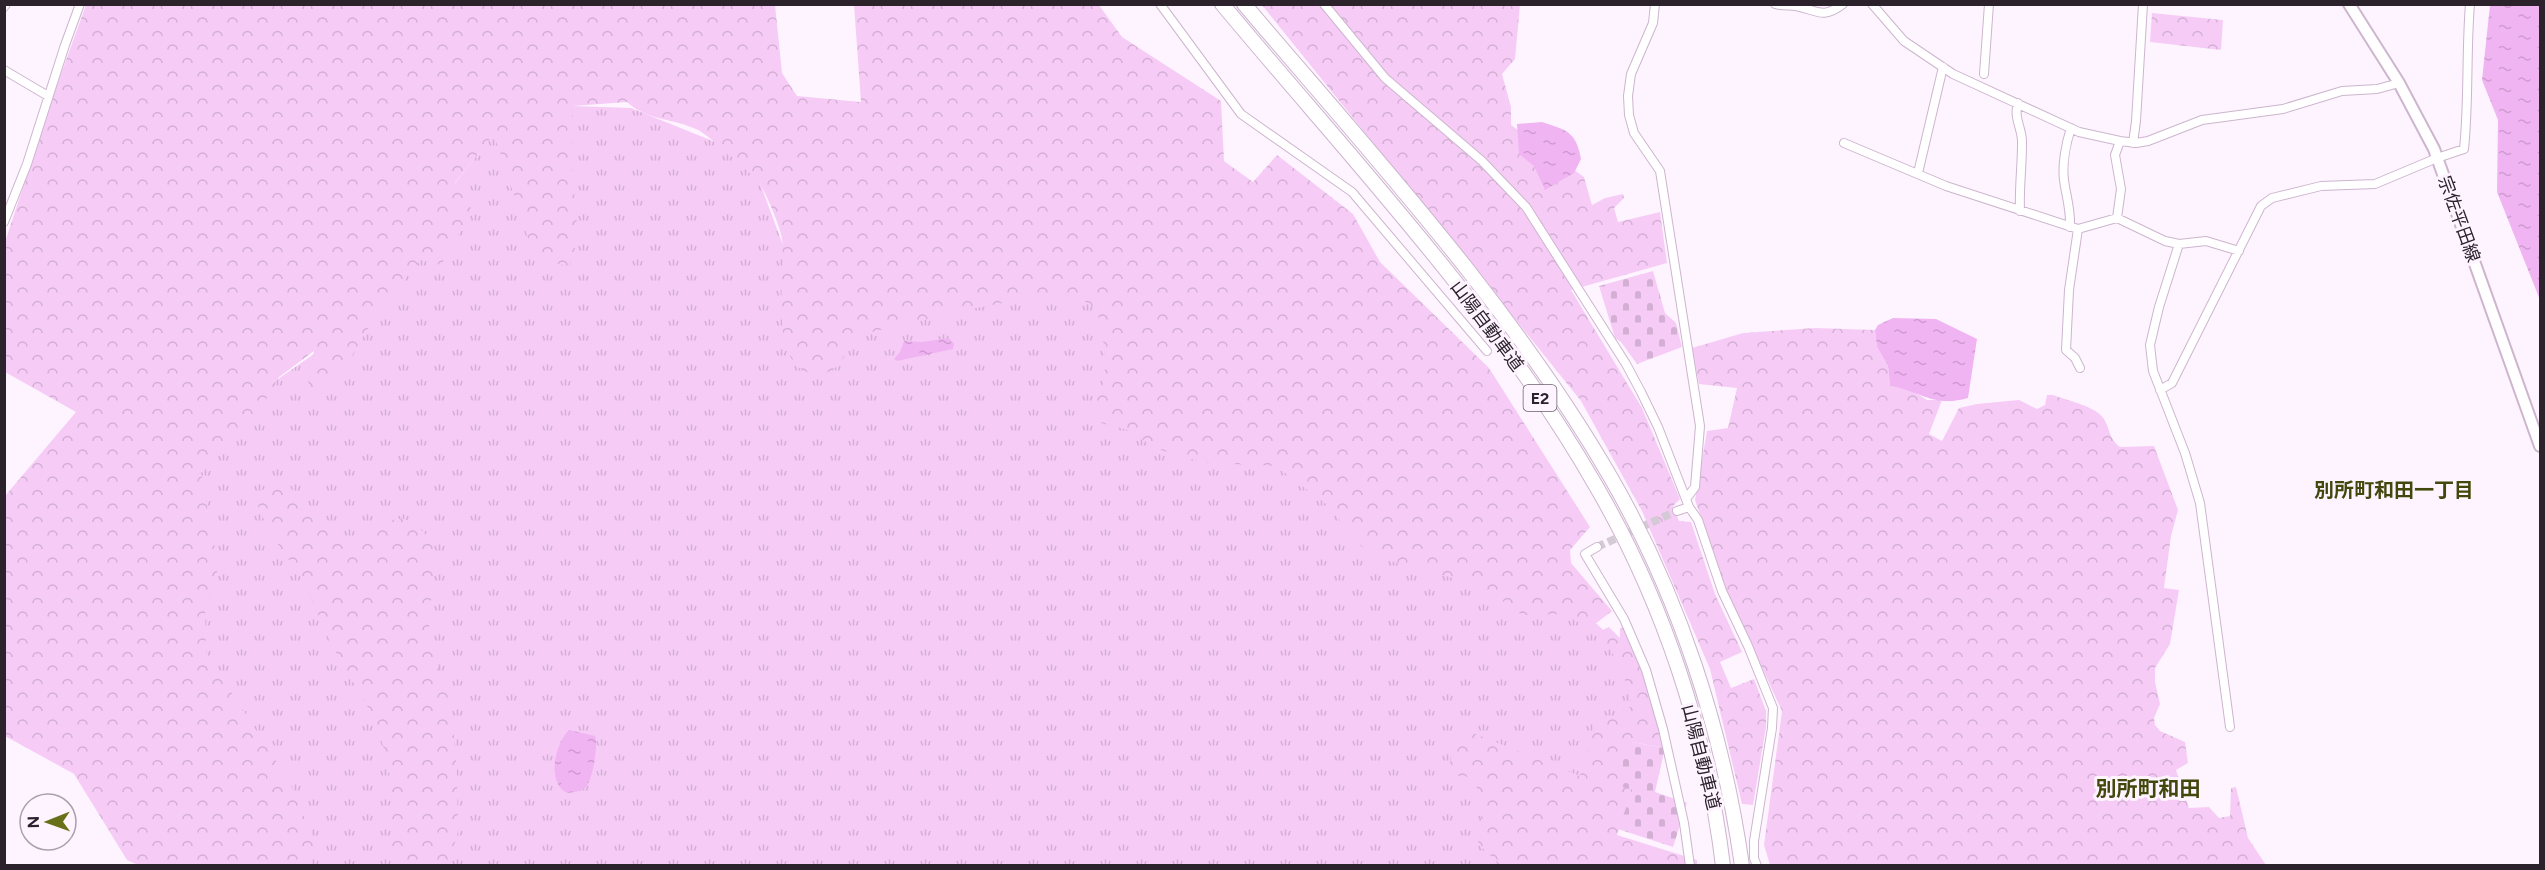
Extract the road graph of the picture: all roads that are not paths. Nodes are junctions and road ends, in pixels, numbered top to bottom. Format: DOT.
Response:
graph roads {
  1 [pos="80,4"];
  2 [pos="1160,4"];
  3 [pos="1222,4"];
  4 [pos="1244,4"];
  5 [pos="1324,4"];
  6 [pos="1655,4"];
  7 [pos="1843,4"];
  8 [pos="1872,4"];
  9 [pos="1989,4"];
  10 [pos="2143,4"];
  11 [pos="2349,4"];
  12 [pos="2470,4"];
  13 [pos="1776,5"];
  14 [pos="1943,67"];
  15 [pos="4,70"];
  16 [pos="1984,74"];
  17 [pos="2399,83"];
  18 [pos="48,96"];
  19 [pos="2018,104"];
  20 [pos="2071,128"];
  21 [pos="2120,141"];
  22 [pos="1844,143"];
  23 [pos="2133,143"];
  24 [pos="2437,158"];
  25 [pos="1918,173"];
  26 [pos="2019,211"];
  27 [pos="2117,218"];
  28 [pos="4,222"];
  29 [pos="2074,228"];
  30 [pos="2179,244"];
  31 [pos="2239,251"];
  32 [pos="1487,351"];
  33 [pos="2080,369"];
  34 [pos="2160,390"];
  35 [pos="2541,446"];
  36 [pos="1688,503"];
  37 [pos="1677,511"];
  38 [pos="1597,548"];
  39 [pos="2230,727"];
  40 [pos="1690,866"];
  41 [pos="1723,866"];
  42 [pos="1742,866"];
  43 [pos="1757,866"];
  1 -- 18 [label="street"];
  2 -- 32 [label="street"];
  3 -- 41 [label="highway, 山陽自動車道 / E2"];
  4 -- 42 [label="highway, 山陽自動車道 / E2"];
  5 -- 36 [label="street"];
  6 -- 36 [label="street"];
  7 -- 13 [label="street"];
  8 -- 14 [label="street"];
  9 -- 16 [label="street"];
  10 -- 23 [label="street"];
  11 -- 17 [label="main road, 宗佐平田線"];
  12 -- 24 [label="street"];
  14 -- 19 [label="street"];
  14 -- 25 [label="street"];
  15 -- 18 [label="street"];
  17 -- 23 [label="street"];
  17 -- 24 [label="main road, 宗佐平田線"];
  18 -- 28 [label="street"];
  19 -- 20 [label="street"];
  19 -- 26 [label="street"];
  20 -- 21 [label="street"];
  20 -- 29 [label="street"];
  21 -- 23 [label="street"];
  21 -- 27 [label="street"];
  22 -- 25 [label="street"];
  24 -- 31 [label="street"];
  24 -- 35 [label="main road, 宗佐平田線"];
  25 -- 26 [label="street"];
  26 -- 29 [label="street"];
  27 -- 29 [label="street"];
  27 -- 30 [label="street"];
  29 -- 33 [label="street"];
  30 -- 31 [label="street"];
  30 -- 34 [label="street"];
  31 -- 34 [label="street"];
  34 -- 39 [label="street"];
  36 -- 37 [label="street"];
  36 -- 43 [label="street"];
  38 -- 40 [label="street"];
}
